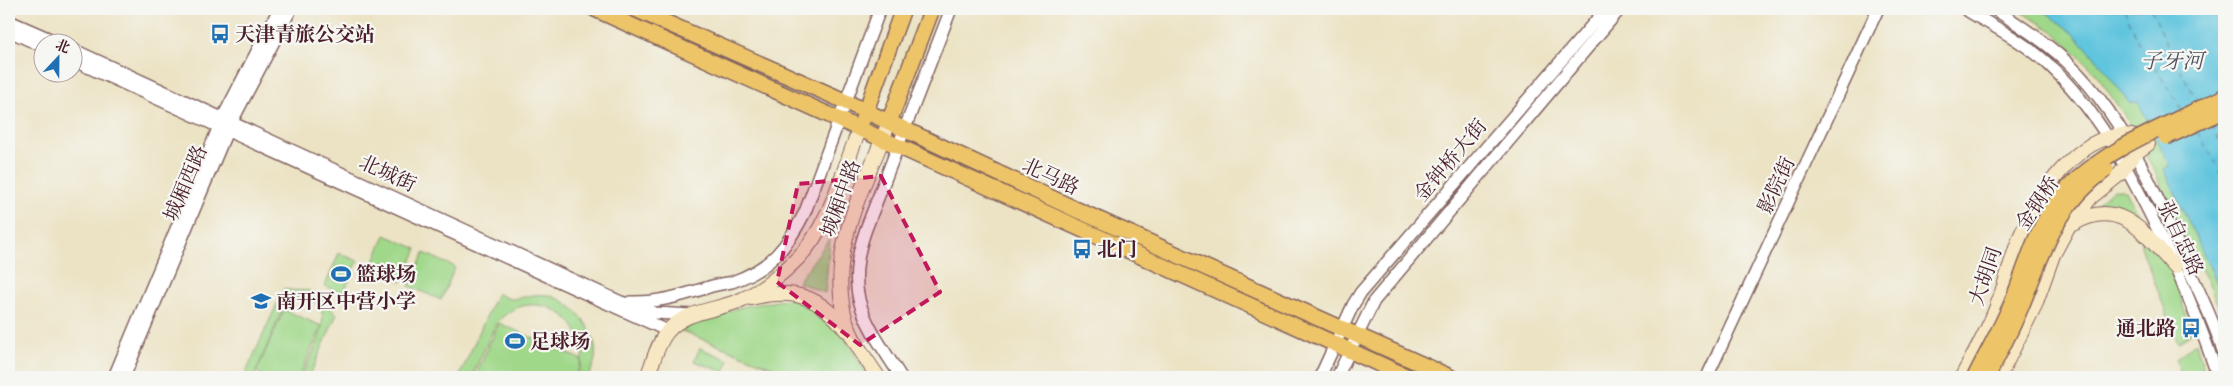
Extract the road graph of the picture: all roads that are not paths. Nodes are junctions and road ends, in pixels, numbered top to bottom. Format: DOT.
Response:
graph roads {
  1 [pos="279,9"];
  2 [pos="291,9"];
  3 [pos="595,9"];
  4 [pos="635,9"];
  5 [pos="880,9"];
  6 [pos="902,9"];
  7 [pos="932,9"];
  8 [pos="950,9"];
  9 [pos="1606,9"];
  10 [pos="1620,9"];
  11 [pos="1878,9"];
  12 [pos="1965,9"];
  13 [pos="1994,9"];
  14 [pos="9,21"];
  15 [pos="9,31"];
  16 [pos="34,32"];
  17 [pos="32,41"];
  18 [pos="82,54"];
  19 [pos="82,64"];
  20 [pos="2224,97"];
  21 [pos="846,102"];
  22 [pos="2224,111"];
  23 [pos="866,112"];
  24 [pos="840,118"];
  25 [pos="889,122"];
  26 [pos="225,124"];
  27 [pos="860,128"];
  28 [pos="905,129"];
  29 [pos="2124,135"];
  30 [pos="883,138"];
  31 [pos="2110,142"];
  32 [pos="898,145"];
  33 [pos="2134,154"];
  34 [pos="2127,166"];
  35 [pos="2068,227"];
  36 [pos="1190,260"];
  37 [pos="2176,267"];
  38 [pos="1184,275"];
  39 [pos="742,300"];
  40 [pos="621,302"];
  41 [pos="691,315"];
  42 [pos="1341,329"];
  43 [pos="668,331"];
  44 [pos="1355,335"];
  45 [pos="1334,344"];
  46 [pos="859,347"];
  47 [pos="1348,351"];
  48 [pos="2224,354"];
  49 [pos="114,377"];
  50 [pos="124,377"];
  51 [pos="647,377"];
  52 [pos="878,377"];
  53 [pos="901,377"];
  54 [pos="1320,377"];
  55 [pos="1336,377"];
  56 [pos="1408,377"];
  57 [pos="1450,377"];
  58 [pos="1707,377"];
  59 [pos="1962,377"];
  60 [pos="1975,377"];
  61 [pos="1987,377"];
  62 [pos="1999,377"];
  63 [pos="2218,377"];
  1 -- 26 [label="street, 城厢西路"];
  2 -- 26 [label="street, 城厢西路"];
  3 -- 24 [label="main road, 北马路"];
  4 -- 21 [label="main road, 北马路"];
  5 -- 21 [label="street"];
  6 -- 23 [label="main road"];
  7 -- 25 [label="main road"];
  8 -- 28 [label="street"];
  9 -- 42 [label="street, 金钟桥大街"];
  10 -- 44 [label="street, 金钟桥大街"];
  11 -- 58 [label="street, 影院街"];
  12 -- 31 [label="street, 张自忠路"];
  13 -- 29 [label="street, 张自忠路"];
  14 -- 16 [label="street"];
  15 -- 17 [label="street"];
  18 -- 26 [label="street, 北城街"];
  19 -- 26 [label="street, 北城街"];
  20 -- 60 [label="main road, 金钢桥, bridge"];
  21 -- 23 [label="main road, 北马路"];
  21 -- 24 [label="street"];
  22 -- 61 [label="main road, 金钢桥, bridge"];
  23 -- 25 [label="main road, 北马路"];
  23 -- 27 [label="main road"];
  24 -- 27 [label="main road, 北马路"];
  24 -- 40 [label="street"];
  25 -- 28 [label="main road, 北马路"];
  25 -- 30 [label="main road, 城厢中路"];
  26 -- 40 [label="street, 北城街"];
  26 -- 43 [label="street, 北城街"];
  26 -- 49 [label="street, 城厢西路"];
  26 -- 50 [label="street, 城厢西路"];
  27 -- 30 [label="main road, 北马路"];
  27 -- 39 [label="main road, 城厢中路"];
  28 -- 32 [label="street"];
  28 -- 36 [label="main road, 北马路"];
  29 -- 31 [label="main road, 大胡同"];
  29 -- 33 [label="street, 张自忠路"];
  29 -- 33 [label="main road, 大胡同"];
  30 -- 32 [label="main road, 北马路"];
  30 -- 46 [label="main road, 城厢中路"];
  31 -- 34 [label="street, 张自忠路"];
  31 -- 59 [label="main road, 大胡同"];
  32 -- 38 [label="main road, 北马路"];
  32 -- 53 [label="street"];
  33 -- 34 [label="main road, 大胡同"];
  33 -- 48 [label="street, 张自忠路"];
  34 -- 35 [label="main road, 大胡同"];
  34 -- 37 [label="street, 张自忠路"];
  35 -- 37 [label="main road"];
  35 -- 62 [label="main road, 大胡同"];
  36 -- 38 [label="main road"];
  36 -- 42 [label="main road, 北马路"];
  37 -- 63 [label="street, 张自忠路"];
  38 -- 45 [label="main road, 北马路"];
  39 -- 41 [label="main road, 城厢中路"];
  39 -- 46 [label="main road, 城厢中路"];
  40 -- 41 [label="street, 北城街"];
  41 -- 43 [label="main road, 城厢中路"];
  42 -- 44 [label="main road, 北马路"];
  42 -- 45 [label="street, 金钟桥大街"];
  43 -- 51 [label="main road"];
  44 -- 47 [label="street, 金钟桥大街"];
  44 -- 57 [label="main road, 北马路"];
  45 -- 47 [label="main road, 北马路"];
  45 -- 54 [label="street, 金钟桥大街"];
  46 -- 52 [label="main road, 城厢中路"];
  47 -- 55 [label="street, 金钟桥大街"];
  47 -- 56 [label="main road, 北马路"];
}
